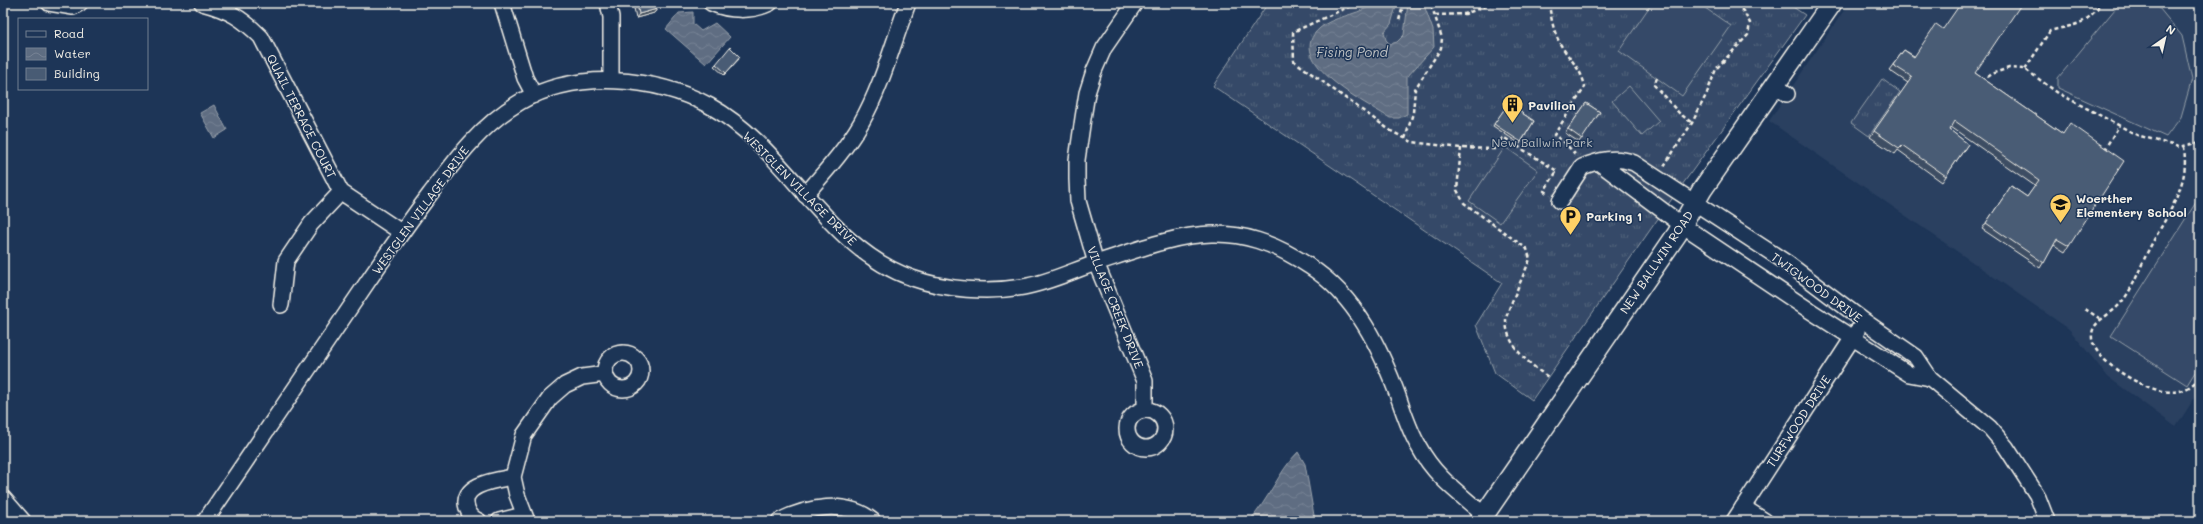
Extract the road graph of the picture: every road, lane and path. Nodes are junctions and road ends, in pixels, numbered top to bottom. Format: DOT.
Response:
graph roads {
  1 [pos="49,3"];
  2 [pos="80,3"];
  3 [pos="202,3"];
  4 [pos="502,3"];
  5 [pos="608,3"];
  6 [pos="710,3"];
  7 [pos="770,3"];
  8 [pos="908,3"];
  9 [pos="1136,3"];
  10 [pos="1357,3"];
  11 [pos="1404,3"];
  12 [pos="1427,3"];
  13 [pos="1440,3"];
  14 [pos="1494,3"];
  15 [pos="1549,3"];
  16 [pos="1735,3"];
  17 [pos="1832,3"];
  18 [pos="2102,3"];
  19 [pos="1432,7"];
  20 [pos="1435,15"];
  21 [pos="1399,20"];
  22 [pos="2025,70"];
  23 [pos="1657,78"];
  24 [pos="610,80"];
  25 [pos="1977,83"];
  26 [pos="534,95"];
  27 [pos="1692,123"];
  28 [pos="2119,126"];
  29 [pos="1405,139"];
  30 [pos="2200,142"];
  31 [pos="2184,146"];
  32 [pos="1461,148"];
  33 [pos="2102,154"];
  34 [pos="1578,158"];
  35 [pos="1598,162"];
  36 [pos="1662,170"];
  37 [pos="342,192"];
  38 [pos="805,195"];
  39 [pos="1560,201"];
  40 [pos="1697,203"];
  41 [pos="1682,225"];
  42 [pos="401,232"];
  43 [pos="1096,263"];
  44 [pos="281,305"];
  45 [pos="2085,309"];
  46 [pos="2102,320"];
  47 [pos="1864,321"];
  48 [pos="1852,338"];
  49 [pos="605,374"];
  50 [pos="2200,376"];
  51 [pos="1548,377"];
  52 [pos="1930,378"];
  53 [pos="1145,409"];
  54 [pos="513,477"];
  55 [pos="3,498"];
  56 [pos="1743,507"];
  57 [pos="525,518"];
  58 [pos="1482,518"];
  59 [pos="23,521"];
  60 [pos="205,521"];
  61 [pos="479,521"];
  62 [pos="498,521"];
  63 [pos="779,521"];
  64 [pos="873,521"];
  65 [pos="1734,521"];
  66 [pos="1765,521"];
  67 [pos="2047,521"];
  1 -- 2 [label="street"];
  3 -- 37 [label="street, QUAIL TERRACE COURT"];
  4 -- 26 [label="street"];
  5 -- 24 [label="street"];
  6 -- 7 [label="street"];
  8 -- 38 [label="street"];
  9 -- 43 [label="street, VILLAGE CREEK DRIVE"];
  10 -- 29 [label="path"];
  11 -- 21 [label="path"];
  12 -- 19 [label="path"];
  13 -- 19 [label="path"];
  14 -- 20 [label="path"];
  15 -- 34 [label="path"];
  16 -- 27 [label="path"];
  17 -- 40 [label="main road, NEW BALLWIN ROAD"];
  18 -- 22 [label="path"];
  19 -- 20 [label="path"];
  20 -- 29 [label="path"];
  22 -- 25 [label="path"];
  22 -- 28 [label="path"];
  23 -- 27 [label="path"];
  24 -- 26 [label="street, WESTGLEN VILLAGE DRIVE"];
  24 -- 38 [label="street, WESTGLEN VILLAGE DRIVE"];
  26 -- 42 [label="street, WESTGLEN VILLAGE DRIVE"];
  27 -- 36 [label="path"];
  28 -- 31 [label="path"];
  28 -- 33 [label="path"];
  29 -- 32 [label="path"];
  30 -- 31 [label="path"];
  31 -- 46 [label="path"];
  32 -- 39 [label="path"];
  32 -- 51 [label="path"];
  35 -- 39 [label="street"];
  35 -- 40 [label="street"];
  35 -- 41 [label="street"];
  37 -- 42 [label="street, QUAIL TERRACE COURT"];
  37 -- 44 [label="street"];
  38 -- 43 [label="street, WESTGLEN VILLAGE DRIVE"];
  40 -- 41 [label="main road, NEW BALLWIN ROAD"];
  40 -- 47 [label="street, TWIGWOOD DRIVE"];
  41 -- 48 [label="street, TWIGWOOD DRIVE"];
  41 -- 58 [label="main road, NEW BALLWIN ROAD"];
  42 -- 60 [label="street, WESTGLEN VILLAGE DRIVE"];
  43 -- 53 [label="street, VILLAGE CREEK DRIVE"];
  43 -- 58 [label="street, WESTGLEN VILLAGE DRIVE"];
  45 -- 46 [label="path"];
  46 -- 50 [label="path"];
  47 -- 48 [label="street, TURFWOOD DRIVE"];
  47 -- 52 [label="street, TWIGWOOD DRIVE"];
  48 -- 52 [label="street, TWIGWOOD DRIVE"];
  48 -- 56 [label="street, TURFWOOD DRIVE"];
  49 -- 54 [label="street"];
  52 -- 67 [label="street, TWIGWOOD DRIVE"];
  54 -- 57 [label="street"];
  54 -- 61 [label="street"];
  55 -- 59 [label="street"];
  56 -- 65 [label="street, TURFWOOD DRIVE"];
  56 -- 66 [label="street"];
  57 -- 62 [label="street"];
  63 -- 64 [label="street"];
}
